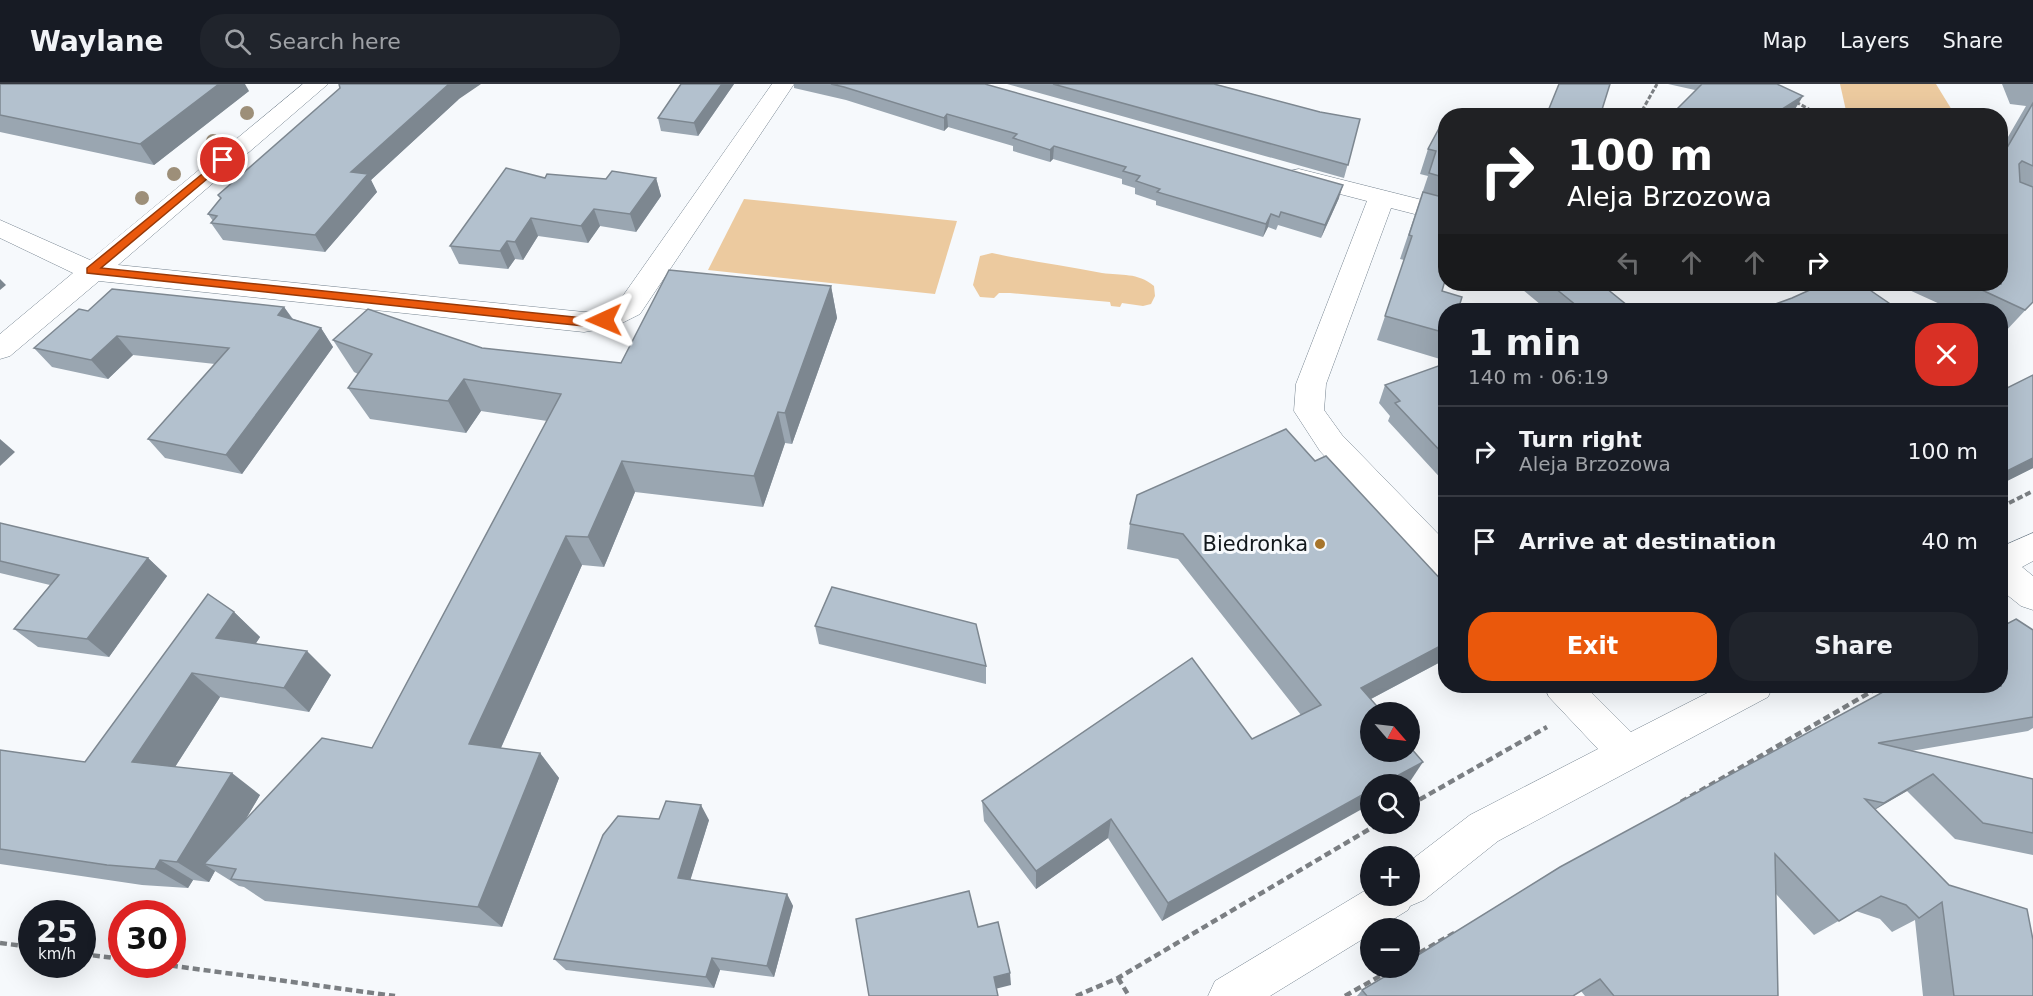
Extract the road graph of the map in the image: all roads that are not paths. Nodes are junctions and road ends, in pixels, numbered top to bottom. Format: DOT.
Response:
graph roads {
  1 [pos="317,84"];
  2 [pos="783,84"];
  3 [pos="1279,170"];
  4 [pos="1381,199"];
  5 [pos="1438,212"];
  6 [pos="0,228"];
  7 [pos="91,271"];
  8 [pos="0,350"];
  9 [pos="2033,546"];
  10 [pos="1438,556"];
  11 [pos="2008,558"];
  12 [pos="2008,576"];
  13 [pos="2033,596"];
  14 [pos="1569,693"];
  15 [pos="1741,693"];
  16 [pos="1626,752"];
  17 [pos="1420,878"];
  18 [pos="1378,906"];
  19 [pos="1230,996"];
  1 -- 7 [label="street"];
  2 -- 7 [label="street"];
  3 -- 4 [label="street"];
  4 -- 5 [label="street"];
  4 -- 10 [label="street"];
  6 -- 7 [label="street"];
  7 -- 8 [label="street"];
  9 -- 11 [label="street"];
  12 -- 13 [label="street"];
  14 -- 16 [label="street"];
  15 -- 16 [label="street"];
  16 -- 17 [label="street"];
  18 -- 19 [label="street"];
}
